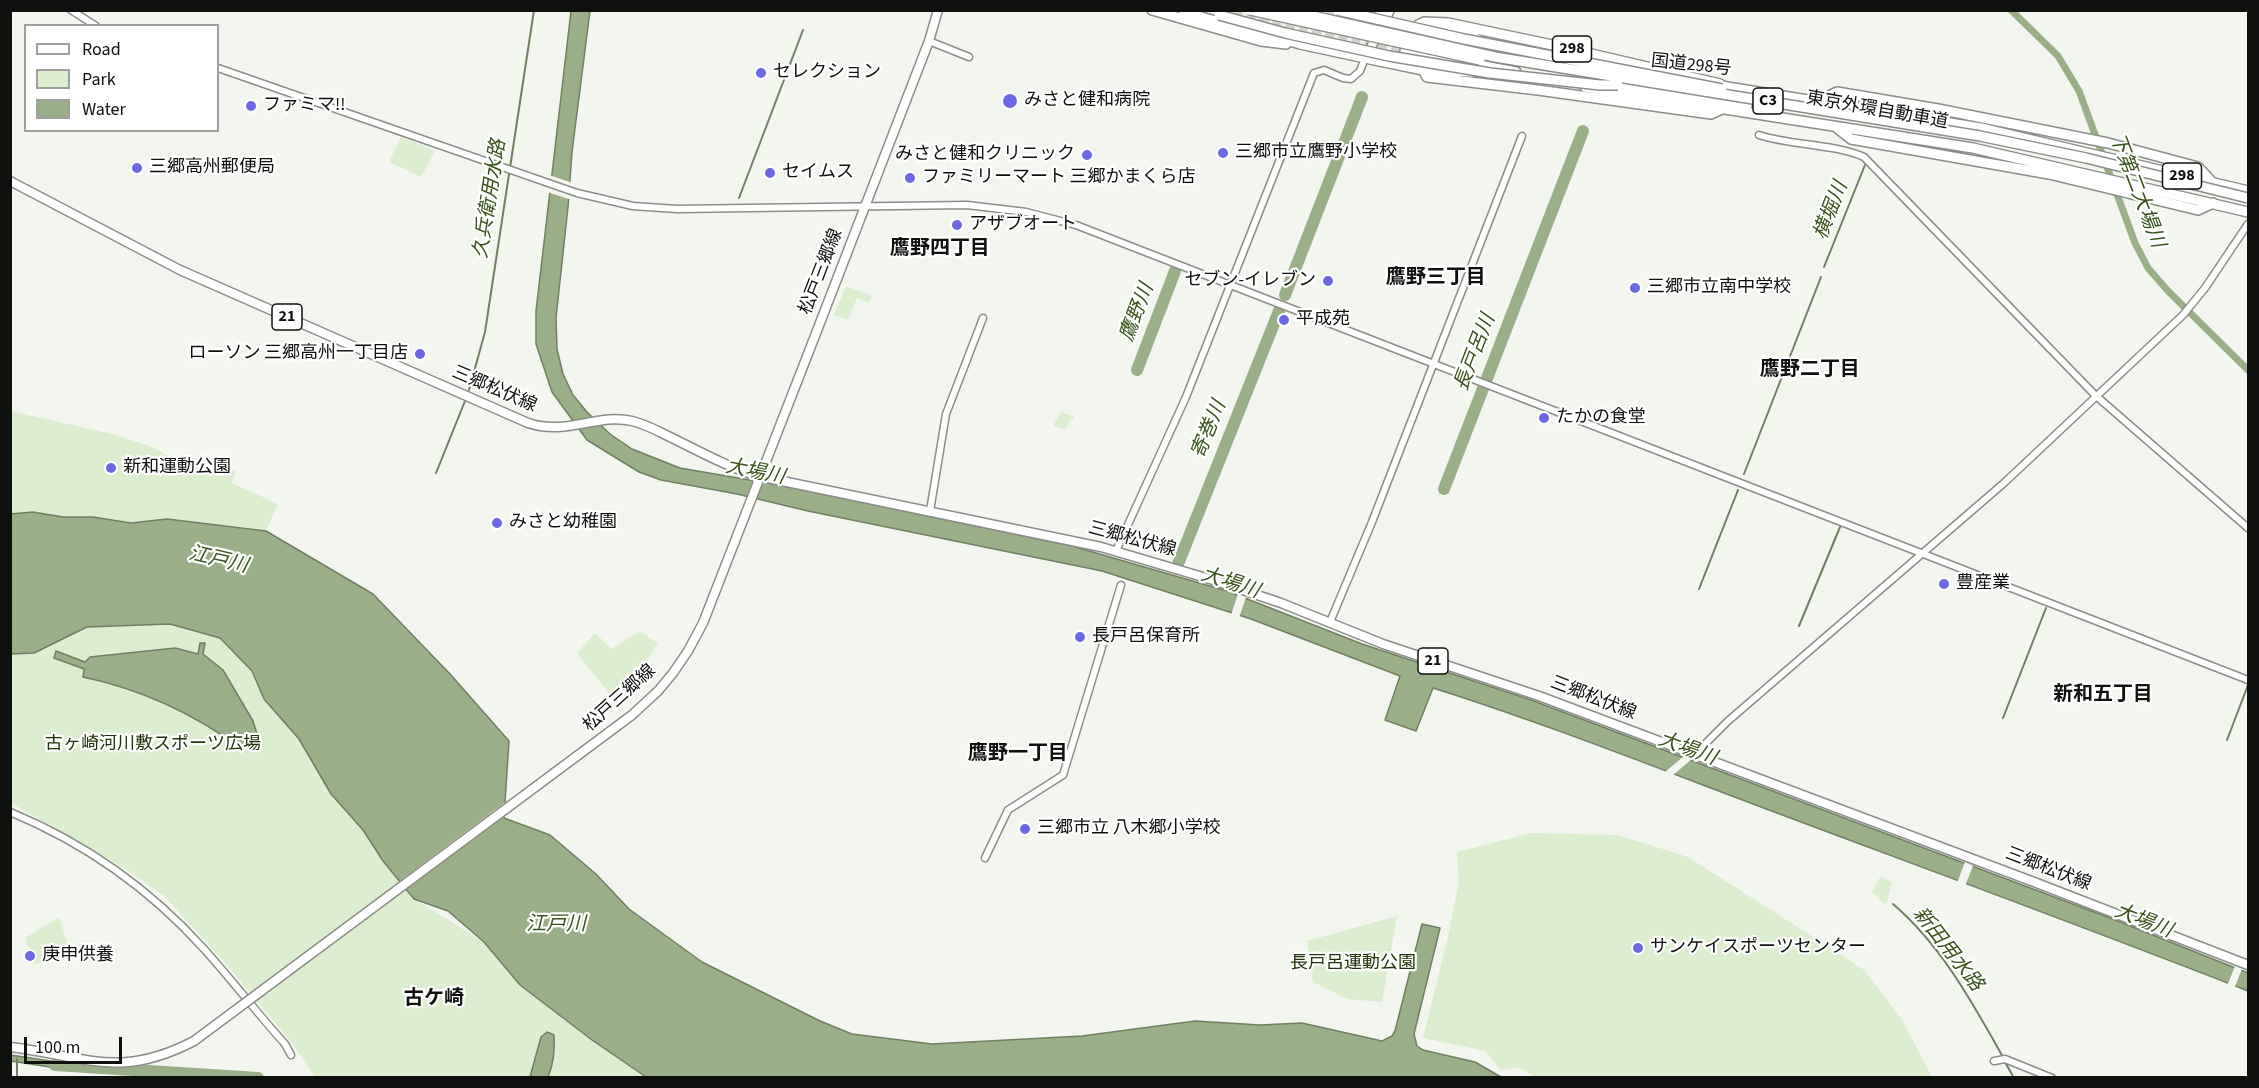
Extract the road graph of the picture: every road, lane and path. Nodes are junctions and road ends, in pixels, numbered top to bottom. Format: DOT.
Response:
graph roads {
  1 [pos="71,10"];
  2 [pos="938,10"];
  3 [pos="1152,10"];
  4 [pos="1183,10"];
  5 [pos="1196,10"];
  6 [pos="1250,10"];
  7 [pos="1286,10"];
  8 [pos="1337,10"];
  9 [pos="1359,10"];
  10 [pos="1384,14"];
  11 [pos="93,24"];
  12 [pos="1418,25"];
  13 [pos="1411,33"];
  14 [pos="929,41"];
  15 [pos="1300,44"];
  16 [pos="1405,51"];
  17 [pos="1504,53"];
  18 [pos="969,57"];
  19 [pos="1365,58"];
  20 [pos="219,68"];
  21 [pos="1502,69"];
  22 [pos="1423,70"];
  23 [pos="1618,85"];
  24 [pos="1724,86"];
  25 [pos="1813,105"];
  26 [pos="1722,109"];
  27 [pos="1833,125"];
  28 [pos="1759,135"];
  29 [pos="1522,136"];
  30 [pos="10,181"];
  31 [pos="2212,182"];
  32 [pos="2248,191"];
  33 [pos="2248,198"];
  34 [pos="2213,203"];
  35 [pos="866,206"];
  36 [pos="2248,210"];
  37 [pos="2248,224"];
  38 [pos="1231,284"];
  39 [pos="983,318"];
  40 [pos="1434,363"];
  41 [pos="2095,395"];
  42 [pos="930,511"];
  43 [pos="2248,528"];
  44 [pos="1116,551"];
  45 [pos="1922,553"];
  46 [pos="1121,585"];
  47 [pos="1330,622"];
  48 [pos="2248,680"];
  49 [pos="1694,755"];
  50 [pos="10,812"];
  51 [pos="985,858"];
  52 [pos="2248,965"];
  53 [pos="10,1047"];
  54 [pos="291,1055"];
  55 [pos="1994,1061"];
  56 [pos="2052,1077"];
  1 -- 11 [label="street"];
  2 -- 14 [label="main road, 松戸三郷線"];
  3 -- 15 [label="highway, 298"];
  4 -- 15 [label="highway, 国道298号 / 298"];
  5 -- 23 [label="highway, bridge"];
  6 -- 23 [label="highway, 東京外環自動車道 / C3, bridge"];
  7 -- 25 [label="highway, 東京外環自動車道 / C3, bridge"];
  8 -- 25 [label="highway, bridge"];
  9 -- 10 [label="highway, 298"];
  10 -- 12 [label="highway, 298"];
  10 -- 19 [label="main road"];
  12 -- 17 [label="highway, 298"];
  12 -- 24 [label="highway, 298"];
  13 -- 17 [label="highway, 国道298号 / 298"];
  14 -- 18 [label="street"];
  14 -- 35 [label="main road, 松戸三郷線"];
  15 -- 19 [label="highway, 国道298号 / 298"];
  16 -- 21 [label="highway, 国道298号 / 298"];
  17 -- 24 [label="highway, 国道298号 / 298"];
  19 -- 22 [label="highway, 国道298号 / 298"];
  19 -- 38 [label="street"];
  20 -- 35 [label="street"];
  21 -- 22 [label="highway, 国道298号 / 298"];
  21 -- 26 [label="highway, 国道298号 / 298"];
  22 -- 26 [label="highway"];
  23 -- 36 [label="highway, 東京外環自動車道 / C3"];
  24 -- 25 [label="highway, 国道298号 / 298"];
  25 -- 31 [label="highway, 国道298号 / 298"];
  25 -- 31 [label="highway"];
  25 -- 33 [label="highway, 東京外環自動車道 / C3, bridge"];
  26 -- 27 [label="highway, 国道298号 / 298"];
  27 -- 34 [label="highway, 国道298号 / 298"];
  27 -- 34 [label="highway"];
  28 -- 41 [label="street"];
  29 -- 40 [label="street"];
  30 -- 42 [label="main road, 三郷松伏線 / 21"];
  31 -- 32 [label="highway, 国道298号 / 298"];
  34 -- 36 [label="highway, 国道298号 / 298"];
  35 -- 38 [label="street"];
  35 -- 53 [label="main road, 松戸三郷線, bridge"];
  37 -- 41 [label="street"];
  38 -- 40 [label="street"];
  38 -- 44 [label="street"];
  39 -- 42 [label="street"];
  40 -- 45 [label="street"];
  40 -- 47 [label="street"];
  41 -- 43 [label="street"];
  41 -- 45 [label="street"];
  42 -- 44 [label="main road, 三郷松伏線 / 21"];
  44 -- 47 [label="main road, 三郷松伏線 / 21"];
  45 -- 48 [label="street"];
  45 -- 49 [label="street"];
  46 -- 51 [label="street"];
  47 -- 49 [label="main road, 三郷松伏線 / 21"];
  49 -- 52 [label="main road, 三郷松伏線 / 21"];
  50 -- 54 [label="street"];
  55 -- 56 [label="street"];
}
